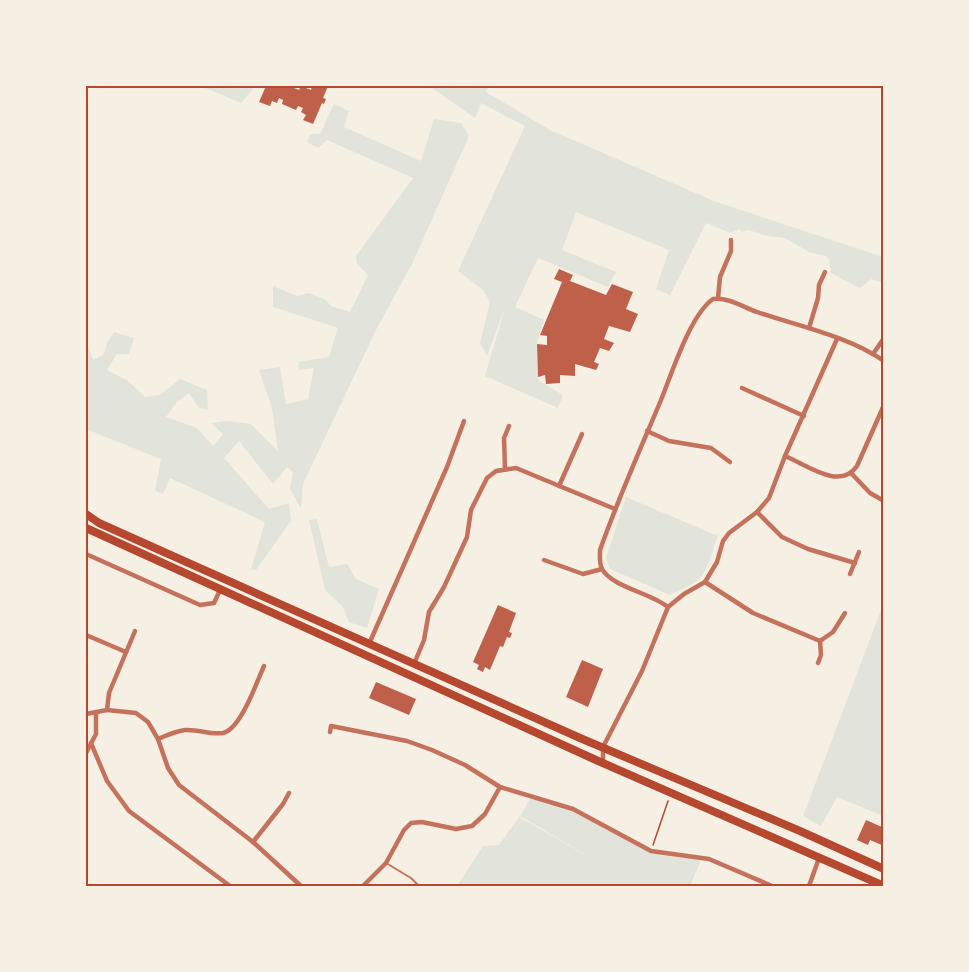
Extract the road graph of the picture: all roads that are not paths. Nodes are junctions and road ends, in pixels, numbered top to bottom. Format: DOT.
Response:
graph roads {
  1 [pos="731,240"];
  2 [pos="825,272"];
  3 [pos="718,298"];
  4 [pos="809,328"];
  5 [pos="884,338"];
  6 [pos="837,339"];
  7 [pos="873,354"];
  8 [pos="884,361"];
  9 [pos="741,388"];
  10 [pos="884,405"];
  11 [pos="804,416"];
  12 [pos="464,420"];
  13 [pos="509,426"];
  14 [pos="647,431"];
  15 [pos="582,434"];
  16 [pos="785,456"];
  17 [pos="730,462"];
  18 [pos="505,469"];
  19 [pos="852,474"];
  20 [pos="559,486"];
  21 [pos="884,501"];
  22 [pos="615,509"];
  23 [pos="757,512"];
  24 [pos="86,514"];
  25 [pos="86,528"];
  26 [pos="859,552"];
  27 [pos="86,554"];
  28 [pos="544,560"];
  29 [pos="855,563"];
  30 [pos="602,569"];
  31 [pos="850,574"];
  32 [pos="705,582"];
  33 [pos="220,590"];
  34 [pos="668,607"];
  35 [pos="845,613"];
  36 [pos="135,630"];
  37 [pos="86,635"];
  38 [pos="820,641"];
  39 [pos="369,644"];
  40 [pos="126,652"];
  41 [pos="818,663"];
  42 [pos="414,664"];
  43 [pos="264,666"];
  44 [pos="107,710"];
  45 [pos="96,712"];
  46 [pos="86,714"];
  47 [pos="330,732"];
  48 [pos="158,739"];
  49 [pos="91,742"];
  50 [pos="603,747"];
  51 [pos="86,753"];
  52 [pos="603,763"];
  53 [pos="500,787"];
  54 [pos="289,793"];
  55 [pos="253,842"];
  56 [pos="820,858"];
  57 [pos="386,863"];
  58 [pos="884,869"];
  59 [pos="230,886"];
  60 [pos="301,886"];
  61 [pos="363,886"];
  62 [pos="419,886"];
  63 [pos="772,886"];
  64 [pos="809,886"];
  65 [pos="884,886"];
  1 -- 3 [label="street"];
  2 -- 4 [label="street"];
  3 -- 4 [label="street"];
  3 -- 14 [label="street"];
  4 -- 6 [label="street"];
  5 -- 7 [label="street"];
  6 -- 7 [label="street"];
  6 -- 11 [label="street"];
  7 -- 8 [label="street"];
  9 -- 11 [label="street"];
  10 -- 19 [label="street"];
  11 -- 16 [label="street"];
  12 -- 39 [label="street"];
  13 -- 18 [label="street"];
  14 -- 17 [label="street"];
  14 -- 22 [label="street"];
  15 -- 20 [label="street"];
  16 -- 19 [label="street"];
  16 -- 23 [label="street"];
  18 -- 20 [label="street"];
  18 -- 42 [label="street"];
  19 -- 21 [label="street"];
  20 -- 22 [label="street"];
  22 -- 30 [label="street"];
  23 -- 29 [label="street"];
  23 -- 32 [label="street"];
  24 -- 39 [label="main road"];
  25 -- 33 [label="main road"];
  26 -- 29 [label="street"];
  27 -- 33 [label="street"];
  28 -- 30 [label="street"];
  29 -- 31 [label="street"];
  30 -- 34 [label="street"];
  32 -- 34 [label="street"];
  32 -- 38 [label="street"];
  33 -- 52 [label="main road"];
  34 -- 50 [label="street"];
  35 -- 38 [label="street"];
  36 -- 40 [label="street"];
  37 -- 40 [label="street"];
  38 -- 41 [label="street"];
  39 -- 42 [label="main road"];
  40 -- 44 [label="street"];
  42 -- 50 [label="main road"];
  43 -- 48 [label="street"];
  44 -- 45 [label="street"];
  44 -- 48 [label="street"];
  45 -- 46 [label="street"];
  45 -- 49 [label="street"];
  47 -- 53 [label="street"];
  48 -- 55 [label="street"];
  49 -- 51 [label="street"];
  49 -- 59 [label="street"];
  50 -- 52 [label="street"];
  50 -- 58 [label="main road"];
  52 -- 56 [label="main road"];
  53 -- 57 [label="street"];
  53 -- 63 [label="street"];
  54 -- 55 [label="street"];
  55 -- 60 [label="street"];
  56 -- 64 [label="street"];
  56 -- 65 [label="main road"];
  57 -- 61 [label="street"];
  57 -- 62 [label="lane"];
}
